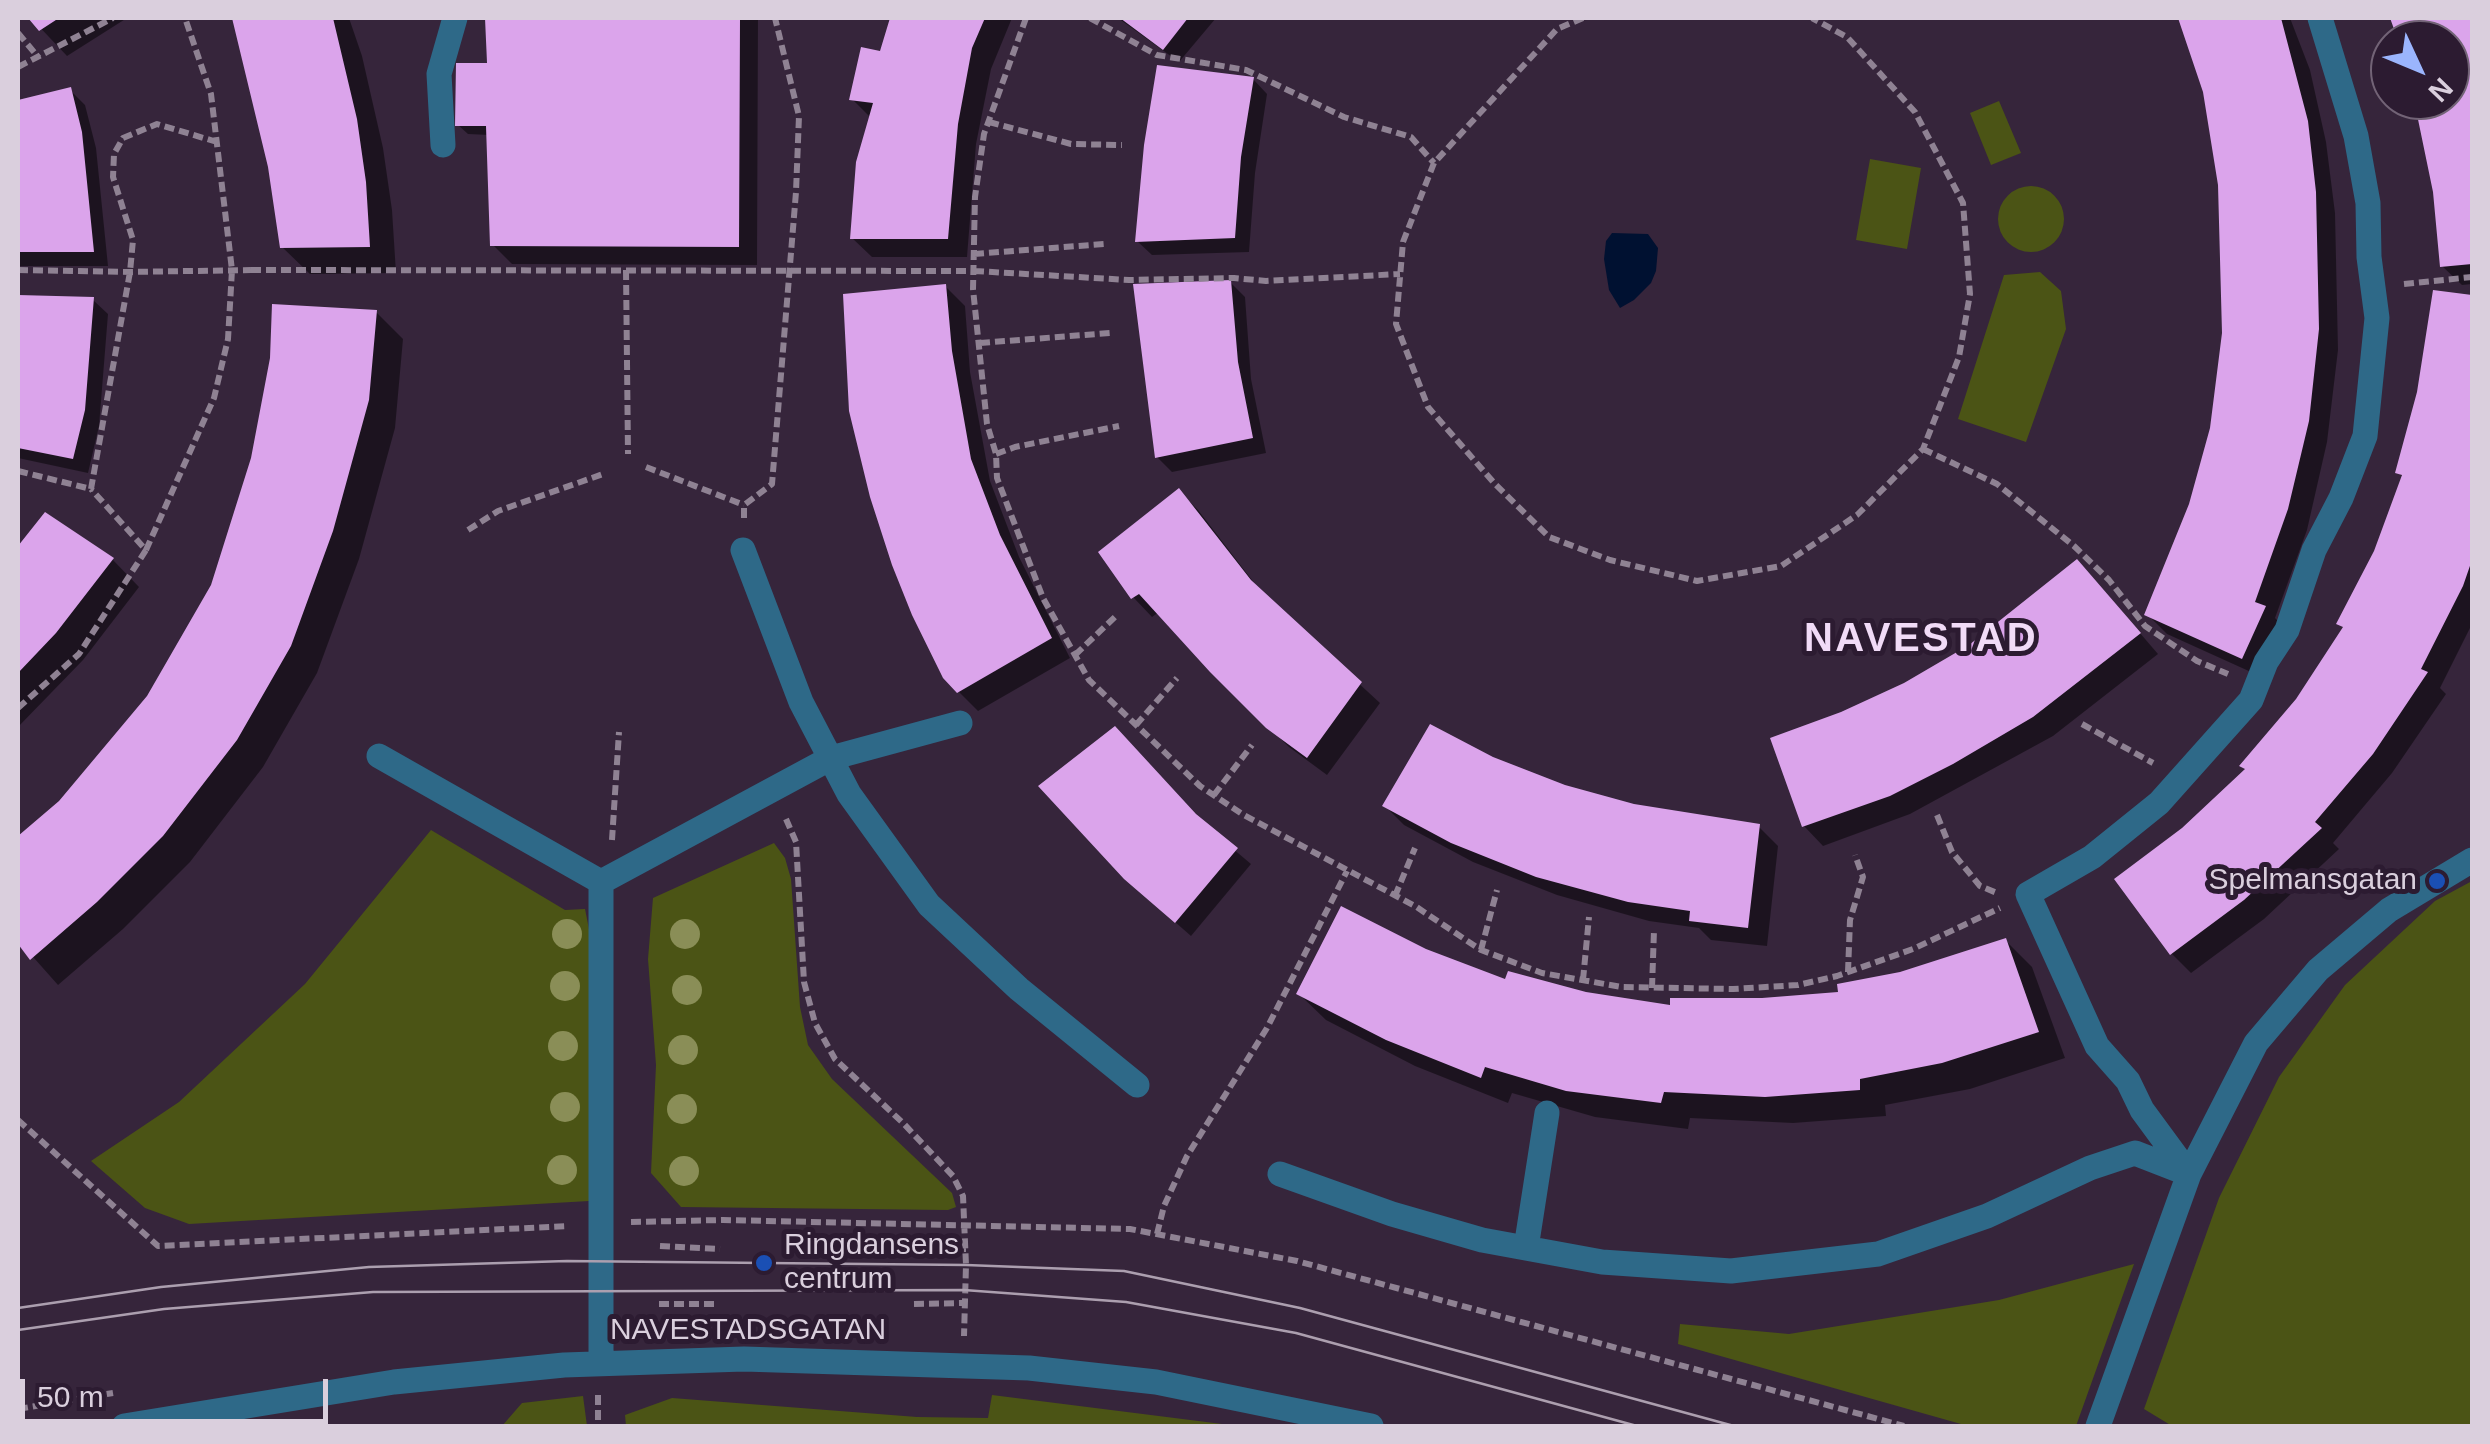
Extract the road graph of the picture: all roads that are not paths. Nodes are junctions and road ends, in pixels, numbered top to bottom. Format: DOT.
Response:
graph roads {
  1 [pos="455,18"];
  2 [pos="2320,18"];
  3 [pos="443,145"];
  4 [pos="743,550"];
  5 [pos="960,723"];
  6 [pos="379,756"];
  7 [pos="831,758"];
  8 [pos="2472,860"];
  9 [pos="601,882"];
  10 [pos="1137,1084"];
  11 [pos="1547,1113"];
  12 [pos="1280,1174"];
  13 [pos="2190,1174"];
  14 [pos="1526,1248"];
  15 [pos="600,1364"];
  16 [pos="124,1426"];
  17 [pos="1371,1426"];
  18 [pos="2098,1426"];
  1 -- 3 [label="street"];
  2 -- 13 [label="street"];
  4 -- 7 [label="street"];
  5 -- 7 [label="street"];
  6 -- 9 [label="street"];
  7 -- 9 [label="street"];
  7 -- 10 [label="street"];
  8 -- 13 [label="street"];
  9 -- 15 [label="street"];
  11 -- 14 [label="street"];
  12 -- 14 [label="street"];
  13 -- 14 [label="street"];
  13 -- 18 [label="street"];
  15 -- 16 [label="street, NAVESTADSGATAN"];
  15 -- 17 [label="street, NAVESTADSGATAN"];
}
